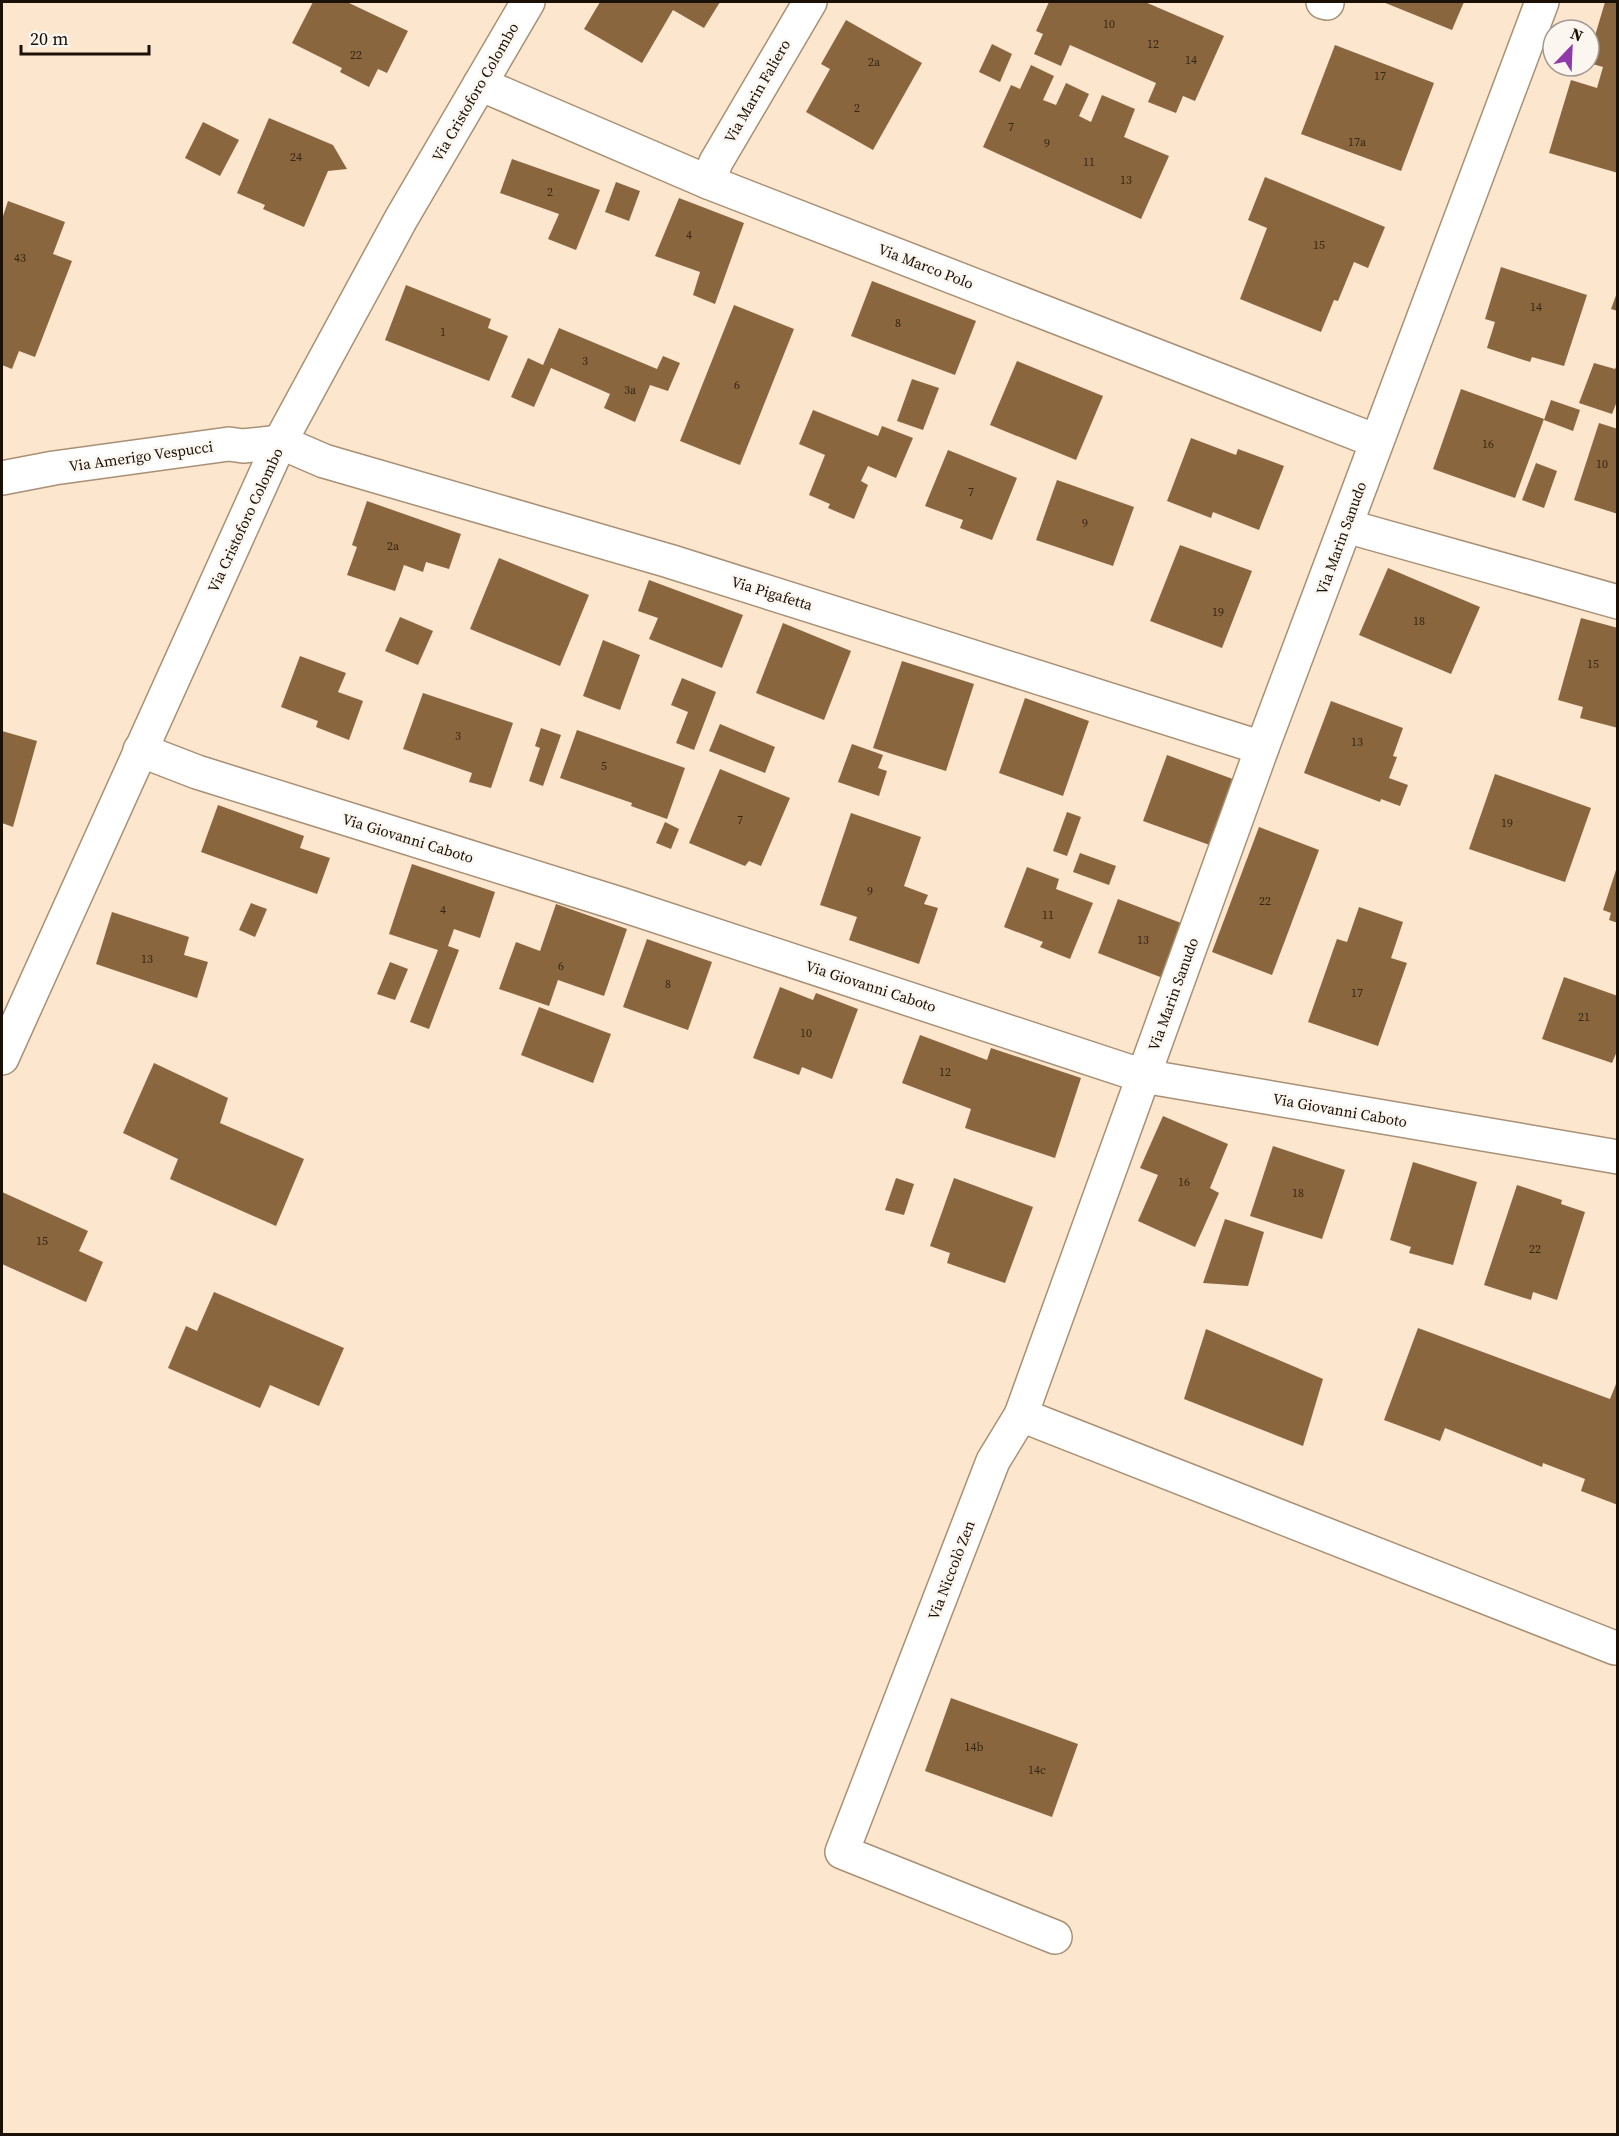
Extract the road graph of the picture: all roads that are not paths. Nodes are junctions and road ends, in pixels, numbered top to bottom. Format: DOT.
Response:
graph roads {
  1 [pos="528,2"];
  2 [pos="810,2"];
  3 [pos="1542,2"];
  4 [pos="480,84"];
  5 [pos="708,182"];
  6 [pos="1376,441"];
  7 [pos="280,442"];
  8 [pos="2,478"];
  9 [pos="1346,526"];
  10 [pos="1617,602"];
  11 [pos="1262,748"];
  12 [pos="140,750"];
  13 [pos="2,1058"];
  14 [pos="1143,1076"];
  15 [pos="1617,1157"];
  16 [pos="1021,1415"];
  17 [pos="1615,1648"];
  18 [pos="1055,1937"];
  1 -- 4 [label="street, Via Cristoforo Colombo"];
  2 -- 5 [label="street, Via Marin Faliero"];
  3 -- 6 [label="street, Via Marin Sanudo"];
  4 -- 5 [label="street, Via Marco Polo"];
  4 -- 7 [label="street, Via Cristoforo Colombo"];
  5 -- 6 [label="street, Via Marco Polo"];
  6 -- 9 [label="street, Via Marin Sanudo"];
  7 -- 8 [label="street, Via Amerigo Vespucci"];
  7 -- 11 [label="street, Via Pigafetta"];
  7 -- 12 [label="street, Via Cristoforo Colombo"];
  9 -- 10 [label="street"];
  9 -- 11 [label="street, Via Marin Sanudo"];
  11 -- 14 [label="street, Via Marin Sanudo"];
  12 -- 13 [label="street, Via Cristoforo Colombo"];
  12 -- 14 [label="street, Via Giovanni Caboto"];
  14 -- 15 [label="street, Via Giovanni Caboto"];
  14 -- 16 [label="street, Via Niccolò Zen"];
  16 -- 17 [label="street"];
  16 -- 18 [label="street, Via Niccolò Zen"];
}
